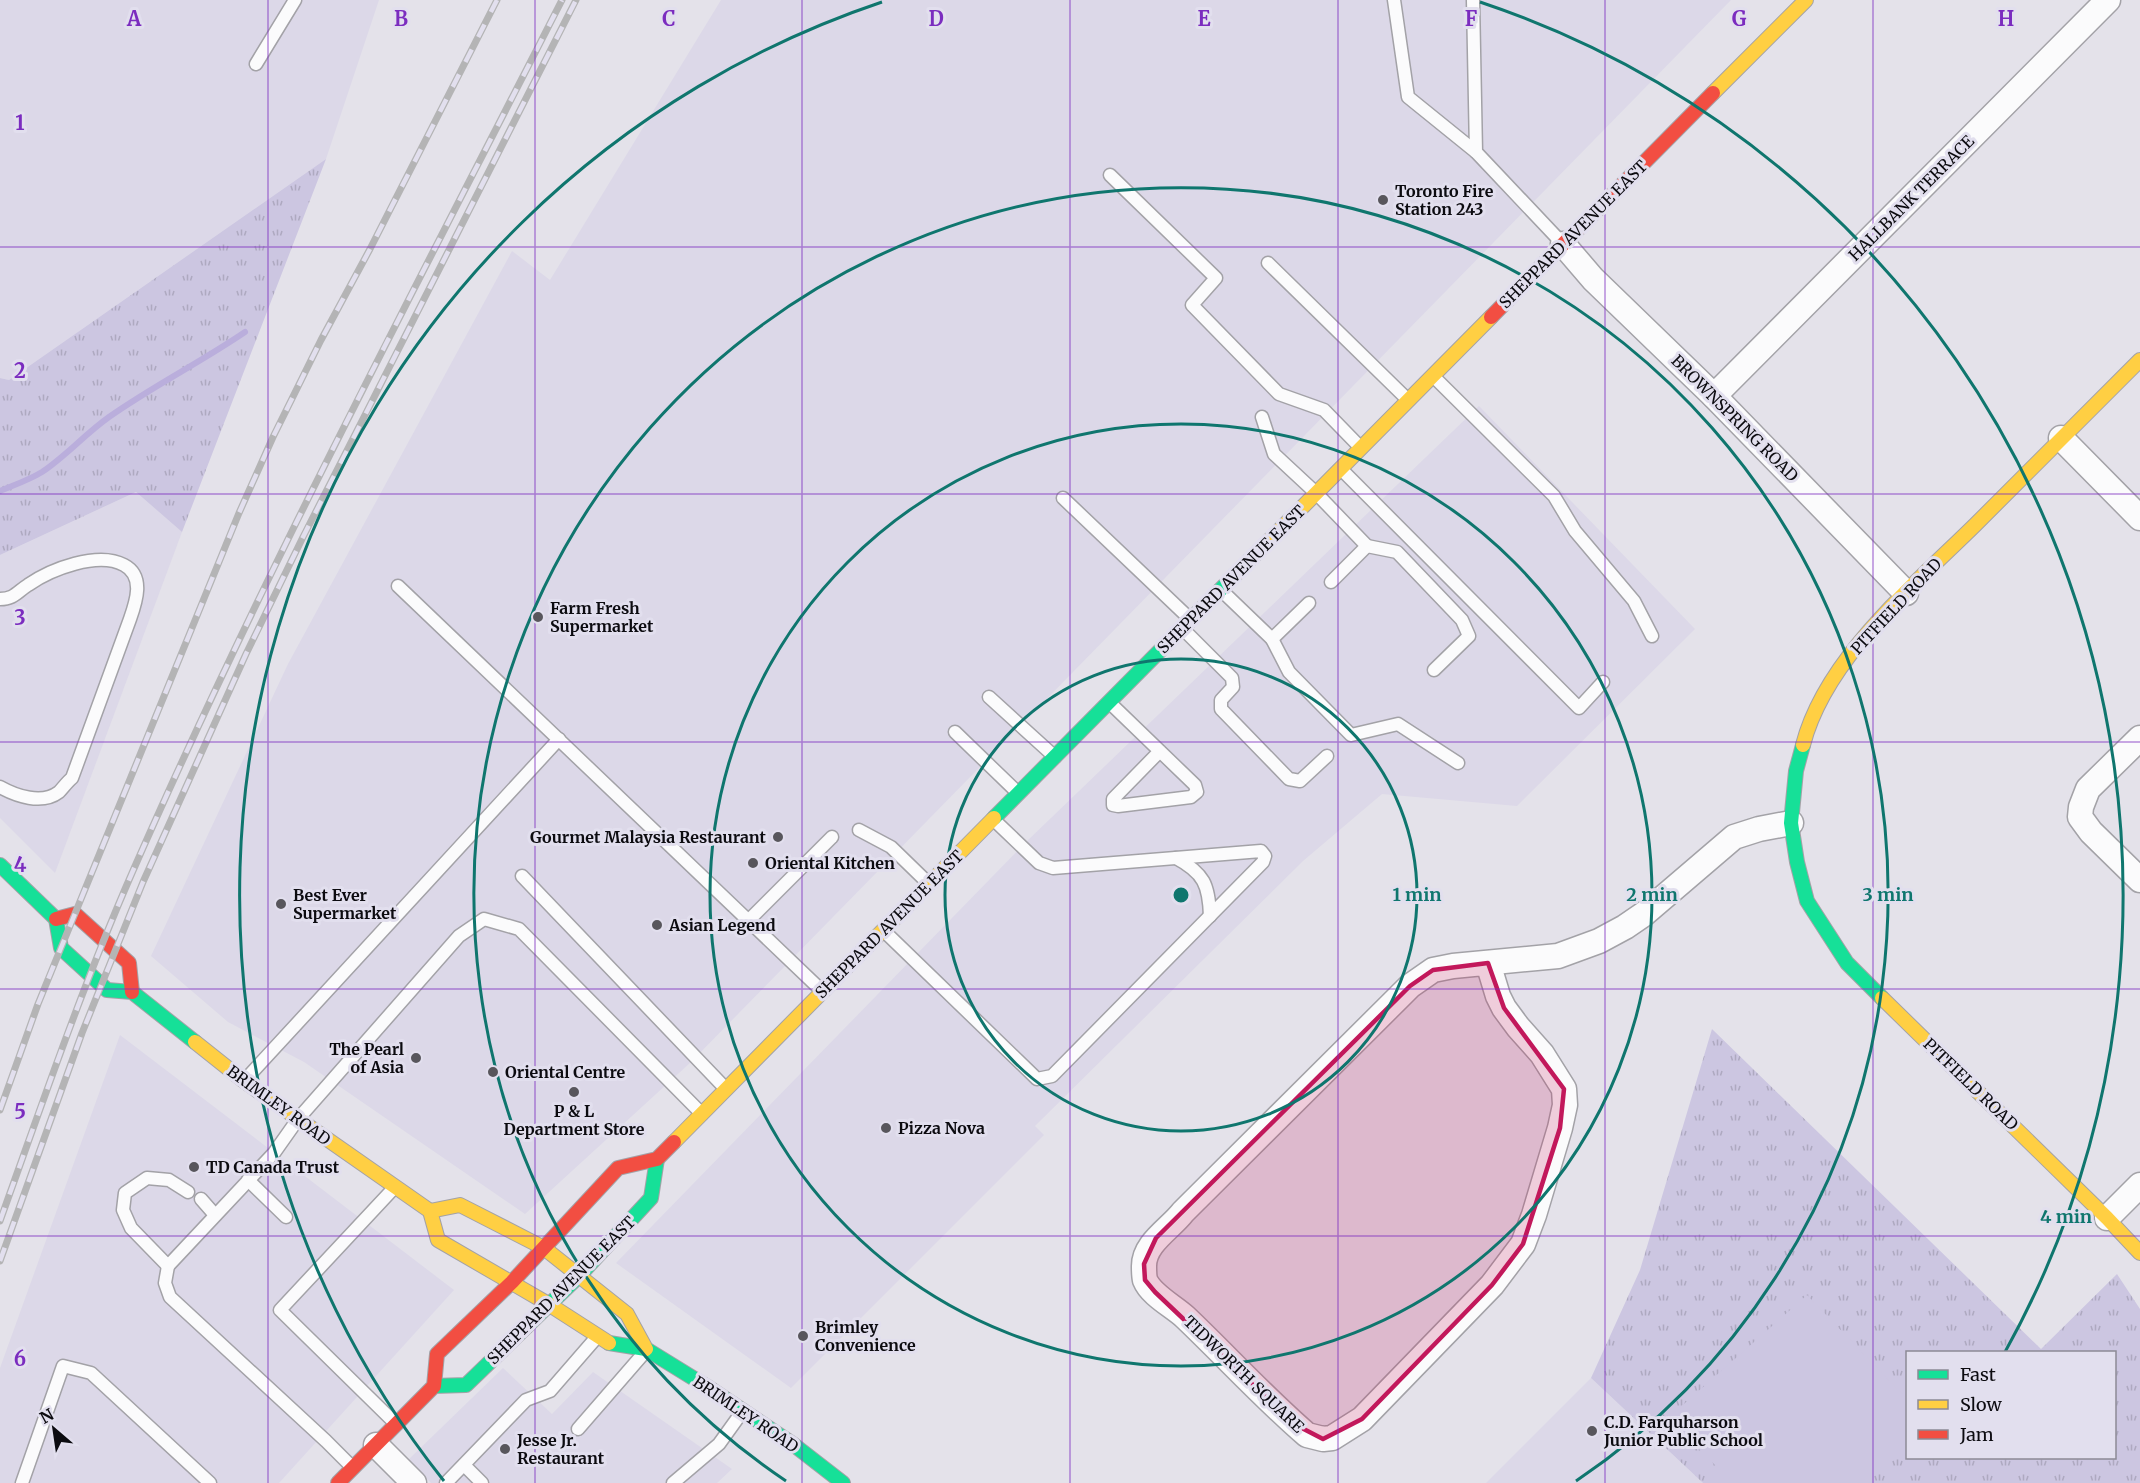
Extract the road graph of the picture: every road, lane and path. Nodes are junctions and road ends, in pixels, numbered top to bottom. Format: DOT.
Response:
graph roads {
  1 [pos="295,0"];
  2 [pos="1394,0"];
  3 [pos="1473,0"];
  4 [pos="1806,0"];
  5 [pos="2108,0"];
  6 [pos="256,64"];
  7 [pos="1476,152"];
  8 [pos="1110,175"];
  9 [pos="1563,244"];
  10 [pos="1268,262"];
  11 [pos="2140,360"];
  12 [pos="1432,376"];
  13 [pos="1714,396"];
  14 [pos="1408,400"];
  15 [pos="1262,417"];
  16 [pos="2061,438"];
  17 [pos="1361,447"];
  18 [pos="1341,468"];
  19 [pos="1316,493"];
  20 [pos="1063,498"];
  21 [pos="2140,518"];
  22 [pos="1367,546"];
  23 [pos="1331,582"];
  24 [pos="398,586"];
  25 [pos="1220,590"];
  26 [pos="1906,593"];
  27 [pos="0,599"];
  28 [pos="1309,603"];
  29 [pos="1186,624"];
  30 [pos="1652,636"];
  31 [pos="1272,639"];
  32 [pos="1434,670"];
  33 [pos="1603,682"];
  34 [pos="989,697"];
  35 [pos="1109,703"];
  36 [pos="955,732"];
  37 [pos="2140,738"];
  38 [pos="559,739"];
  39 [pos="1160,751"];
  40 [pos="1327,756"];
  41 [pos="1055,757"];
  42 [pos="1458,762"];
  43 [pos="0,787"];
  44 [pos="1018,794"];
  45 [pos="993,819"];
  46 [pos="1791,823"];
  47 [pos="860,830"];
  48 [pos="832,837"];
  49 [pos="1176,858"];
  50 [pos="0,865"];
  51 [pos="522,876"];
  52 [pos="2140,880"];
  53 [pos="929,884"];
  54 [pos="1210,916"];
  55 [pos="56,919"];
  56 [pos="748,921"];
  57 [pos="884,930"];
  58 [pos="1488,963"];
  59 [pos="822,991"];
  60 [pos="132,992"];
  61 [pos="244,1081"];
  62 [pos="725,1089"];
  63 [pos="703,1114"];
  64 [pos="298,1119"];
  65 [pos="657,1159"];
  66 [pos="248,1180"];
  67 [pos="2140,1185"];
  68 [pos="395,1187"];
  69 [pos="188,1192"];
  70 [pos="201,1199"];
  71 [pos="430,1211"];
  72 [pos="215,1215"];
  73 [pos="286,1216"];
  74 [pos="2107,1218"];
  75 [pos="544,1248"];
  76 [pos="2140,1253"];
  77 [pos="168,1266"];
  78 [pos="579,1276"];
  79 [pos="512,1282"];
  80 [pos="550,1305"];
  81 [pos="597,1337"];
  82 [pos="646,1349"];
  83 [pos="434,1386"];
  84 [pos="743,1411"];
  85 [pos="396,1424"];
  86 [pos="578,1429"];
  87 [pos="376,1445"];
  88 [pos="464,1464"];
  89 [pos="353,1468"];
  90 [pos="22,1483"];
  91 [pos="210,1483"];
  92 [pos="338,1483"];
  93 [pos="414,1483"];
  94 [pos="446,1483"];
  95 [pos="482,1483"];
  96 [pos="673,1483"];
  97 [pos="843,1483"];
  1 -- 6 [label="lane"];
  2 -- 7 [label="lane"];
  3 -- 7 [label="lane"];
  4 -- 9 [label="main road, SHEPPARD AVENUE EAST"];
  5 -- 13 [label="street, HALLBANK TERRACE"];
  7 -- 9 [label="lane"];
  8 -- 17 [label="lane"];
  9 -- 12 [label="main road, SHEPPARD AVENUE EAST"];
  9 -- 13 [label="street, BROWNSPRING ROAD"];
  10 -- 14 [label="lane"];
  11 -- 16 [label="main road, PITFIELD ROAD"];
  12 -- 14 [label="main road, SHEPPARD AVENUE EAST"];
  12 -- 30 [label="lane"];
  13 -- 26 [label="street, BROWNSPRING ROAD"];
  14 -- 17 [label="main road, SHEPPARD AVENUE EAST"];
  15 -- 19 [label="lane"];
  16 -- 21 [label="street"];
  16 -- 26 [label="main road, PITFIELD ROAD"];
  17 -- 18 [label="main road, SHEPPARD AVENUE EAST"];
  18 -- 19 [label="main road, SHEPPARD AVENUE EAST"];
  18 -- 33 [label="lane"];
  19 -- 22 [label="lane"];
  19 -- 25 [label="main road, SHEPPARD AVENUE EAST"];
  20 -- 29 [label="lane"];
  22 -- 23 [label="lane"];
  22 -- 32 [label="lane"];
  24 -- 38 [label="lane"];
  25 -- 29 [label="main road, SHEPPARD AVENUE EAST"];
  25 -- 31 [label="lane"];
  26 -- 46 [label="main road, PITFIELD ROAD"];
  27 -- 43 [label="lane"];
  28 -- 31 [label="lane"];
  29 -- 35 [label="main road, SHEPPARD AVENUE EAST"];
  29 -- 40 [label="lane"];
  31 -- 42 [label="lane"];
  34 -- 41 [label="lane"];
  35 -- 39 [label="lane"];
  35 -- 41 [label="main road, SHEPPARD AVENUE EAST"];
  36 -- 44 [label="lane"];
  37 -- 52 [label="street"];
  38 -- 56 [label="lane"];
  38 -- 61 [label="lane"];
  39 -- 39 [label="lane"];
  41 -- 44 [label="main road, SHEPPARD AVENUE EAST"];
  44 -- 45 [label="main road, SHEPPARD AVENUE EAST"];
  45 -- 49 [label="lane"];
  45 -- 53 [label="main road, SHEPPARD AVENUE EAST"];
  46 -- 58 [label="street, TIDWORTH SQUARE"];
  46 -- 74 [label="main road, PITFIELD ROAD"];
  47 -- 53 [label="lane"];
  48 -- 56 [label="lane"];
  49 -- 54 [label="lane"];
  49 -- 54 [label="lane"];
  50 -- 55 [label="main road"];
  51 -- 62 [label="lane"];
  53 -- 57 [label="main road, SHEPPARD AVENUE EAST"];
  54 -- 57 [label="lane"];
  55 -- 60 [label="main road, BRIMLEY ROAD"];
  55 -- 60 [label="main road"];
  56 -- 59 [label="lane"];
  57 -- 59 [label="main road, SHEPPARD AVENUE EAST"];
  58 -- 58 [label="street, TIDWORTH SQUARE"];
  59 -- 62 [label="main road, SHEPPARD AVENUE EAST"];
  60 -- 61 [label="main road, BRIMLEY ROAD"];
  61 -- 64 [label="main road, BRIMLEY ROAD"];
  62 -- 63 [label="main road, SHEPPARD AVENUE EAST"];
  63 -- 64 [label="lane"];
  63 -- 65 [label="main road, SHEPPARD AVENUE EAST"];
  64 -- 66 [label="lane"];
  64 -- 68 [label="main road, BRIMLEY ROAD"];
  65 -- 75 [label="main road"];
  65 -- 78 [label="main road, SHEPPARD AVENUE EAST"];
  66 -- 72 [label="lane"];
  66 -- 73 [label="lane"];
  67 -- 74 [label="street"];
  68 -- 71 [label="main road, BRIMLEY ROAD"];
  68 -- 85 [label="lane"];
  69 -- 77 [label="lane"];
  70 -- 72 [label="lane"];
  71 -- 75 [label="main road, BRIMLEY ROAD"];
  71 -- 79 [label="main road, BRIMLEY ROAD"];
  72 -- 77 [label="lane"];
  74 -- 76 [label="main road, PITFIELD ROAD"];
  75 -- 78 [label="main road, BRIMLEY ROAD"];
  75 -- 79 [label="main road"];
  77 -- 89 [label="lane"];
  78 -- 80 [label="main road, SHEPPARD AVENUE EAST"];
  78 -- 82 [label="main road, BRIMLEY ROAD"];
  79 -- 80 [label="main road, BRIMLEY ROAD"];
  79 -- 83 [label="main road"];
  80 -- 81 [label="main road, BRIMLEY ROAD"];
  80 -- 83 [label="main road, SHEPPARD AVENUE EAST"];
  81 -- 82 [label="main road, BRIMLEY ROAD"];
  81 -- 88 [label="lane"];
  82 -- 84 [label="main road, BRIMLEY ROAD"];
  82 -- 86 [label="lane"];
  83 -- 85 [label="main road"];
  84 -- 96 [label="lane"];
  84 -- 97 [label="main road, BRIMLEY ROAD"];
  85 -- 87 [label="main road"];
  87 -- 89 [label="main road"];
  87 -- 93 [label="street"];
  88 -- 94 [label="lane"];
  88 -- 95 [label="lane"];
  89 -- 92 [label="main road"];
  90 -- 91 [label="lane"];
}
